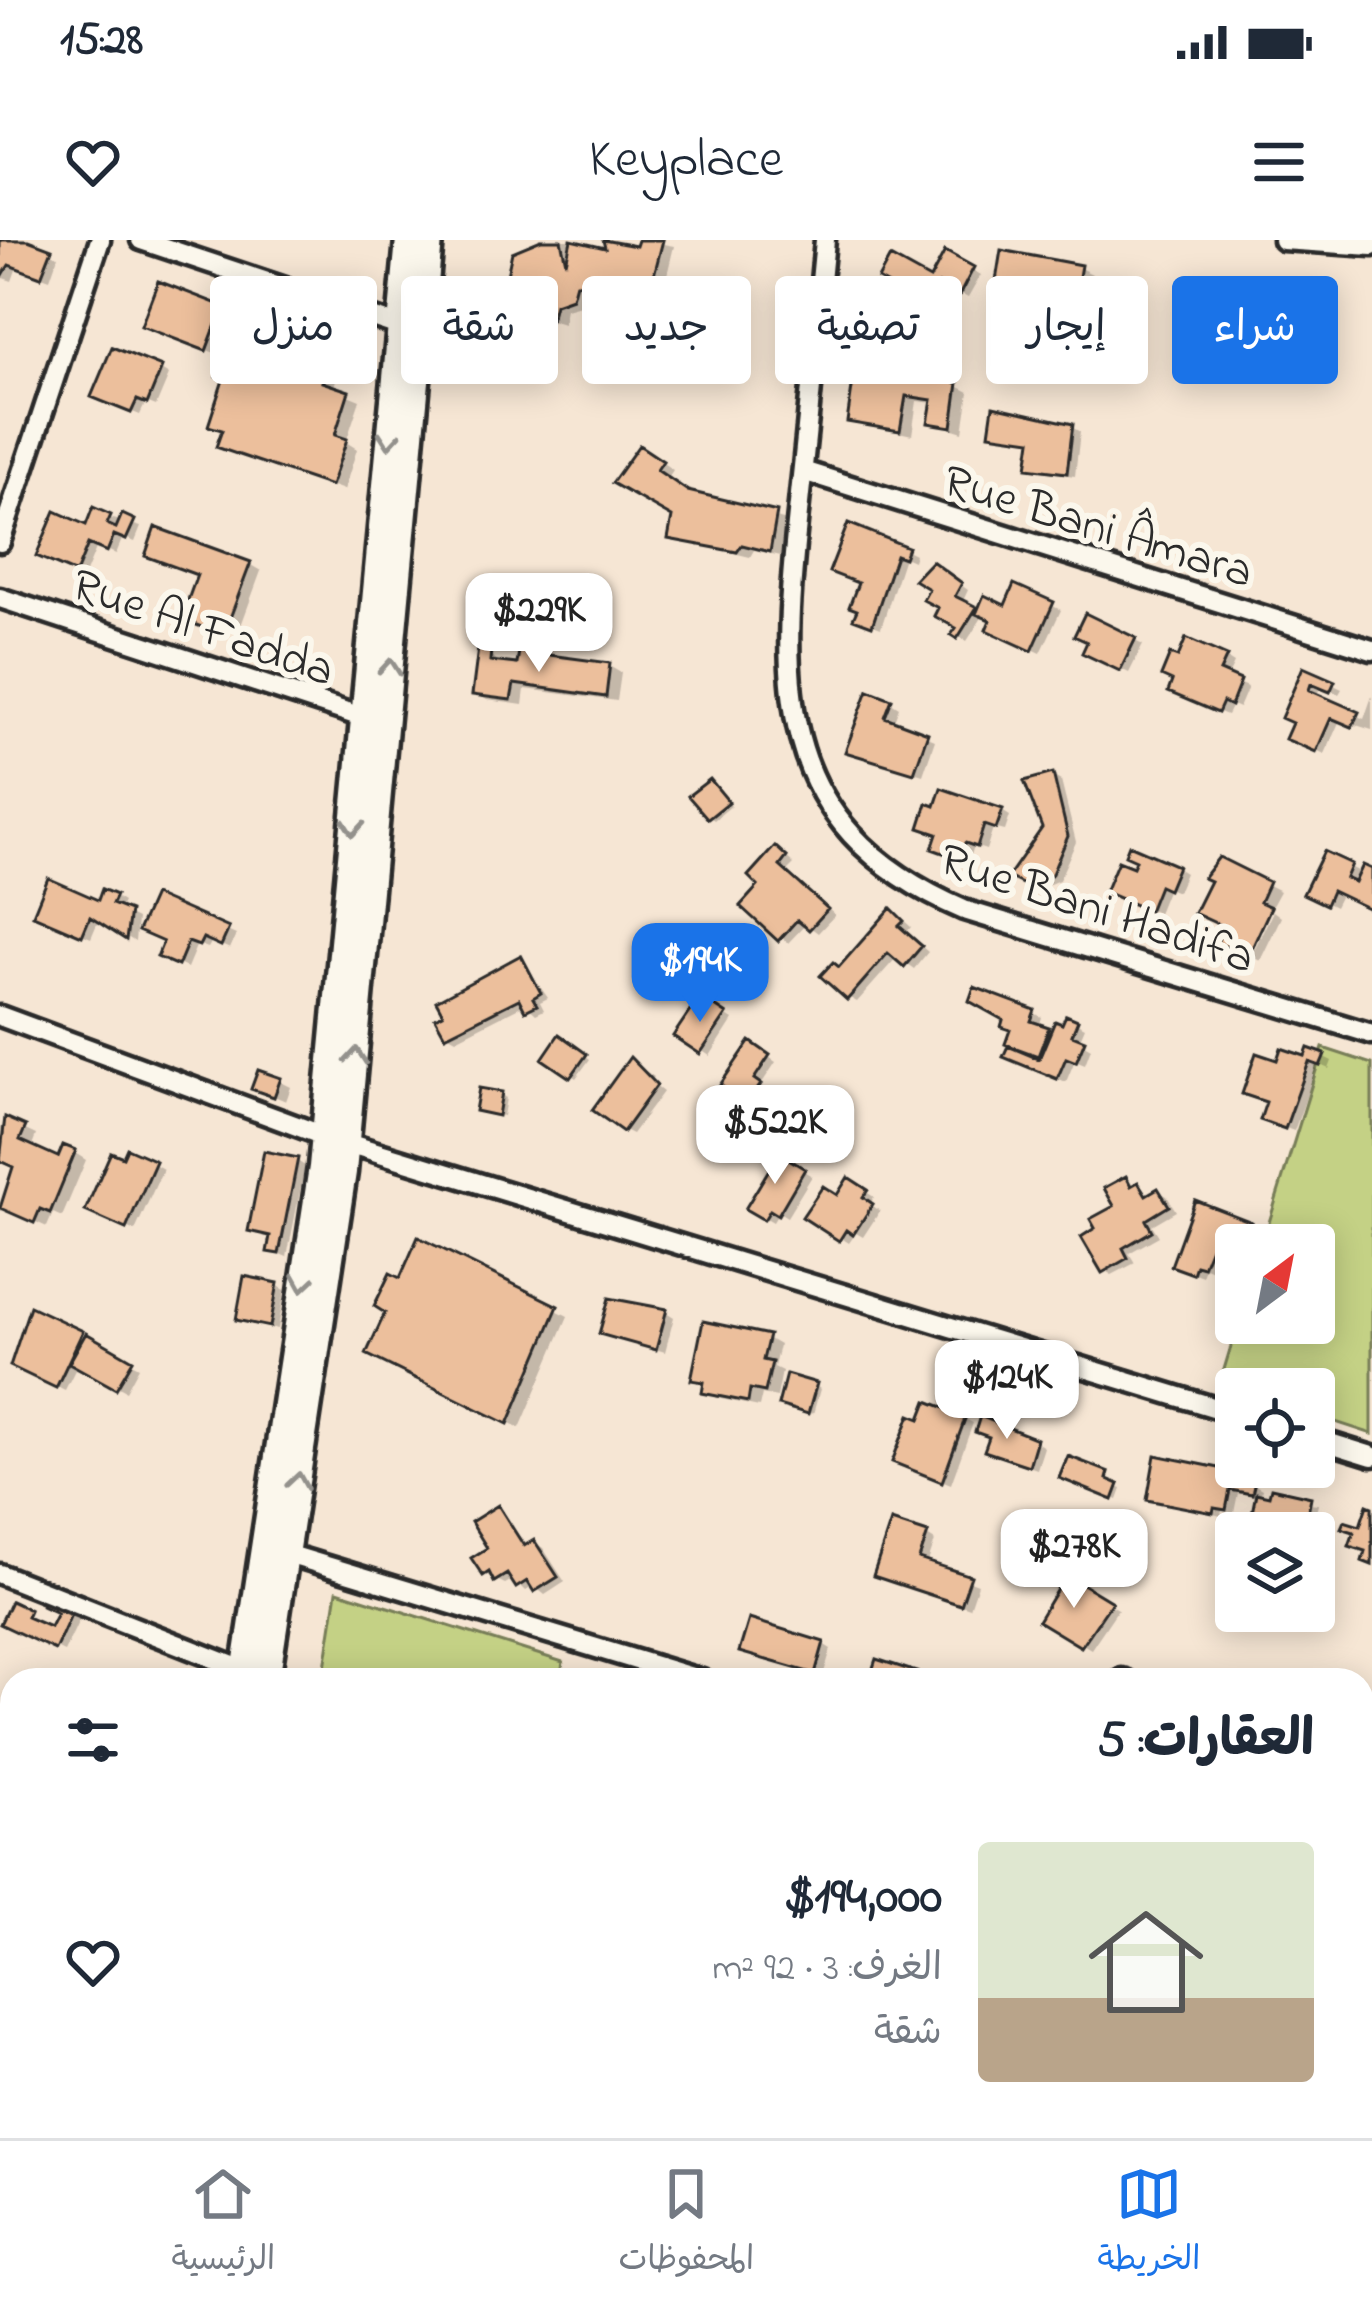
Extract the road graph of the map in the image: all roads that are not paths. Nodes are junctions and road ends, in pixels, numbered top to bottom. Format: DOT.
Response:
graph roads {
  1 [pos="100,240"];
  2 [pos="141,240"];
  3 [pos="408,240"];
  4 [pos="430,240"];
  5 [pos="826,240"];
  6 [pos="1283,240"];
  7 [pos="1372,246"];
  8 [pos="409,276"];
  9 [pos="422,276"];
  10 [pos="401,327"];
  11 [pos="405,384"];
  12 [pos="803,471"];
  13 [pos="0,542"];
  14 [pos="0,598"];
  15 [pos="1372,650"];
  16 [pos="374,720"];
  17 [pos="0,1016"];
  18 [pos="1372,1034"];
  19 [pos="336,1140"];
  20 [pos="1215,1408"];
  21 [pos="1335,1445"];
  22 [pos="1372,1456"];
  23 [pos="275,1551"];
  24 [pos="0,1574"];
  25 [pos="233,1668"];
  26 [pos="256,1668"];
  27 [pos="663,1668"];
  1 -- 13 [label="street"];
  2 -- 10 [label="street"];
  3 -- 8 [label="street"];
  4 -- 9 [label="street"];
  5 -- 12 [label="street, Rue Bani Hadifa"];
  6 -- 7 [label="street"];
  11 -- 16 [label="street"];
  12 -- 15 [label="street, Rue Bani Âmara"];
  12 -- 18 [label="street, Rue Bani Hadifa"];
  14 -- 16 [label="street, Rue Al Fadda"];
  16 -- 19 [label="street"];
  17 -- 19 [label="street"];
  19 -- 20 [label="street"];
  19 -- 23 [label="street"];
  21 -- 22 [label="street"];
  23 -- 26 [label="street"];
  23 -- 27 [label="street"];
  24 -- 25 [label="street"];
}
